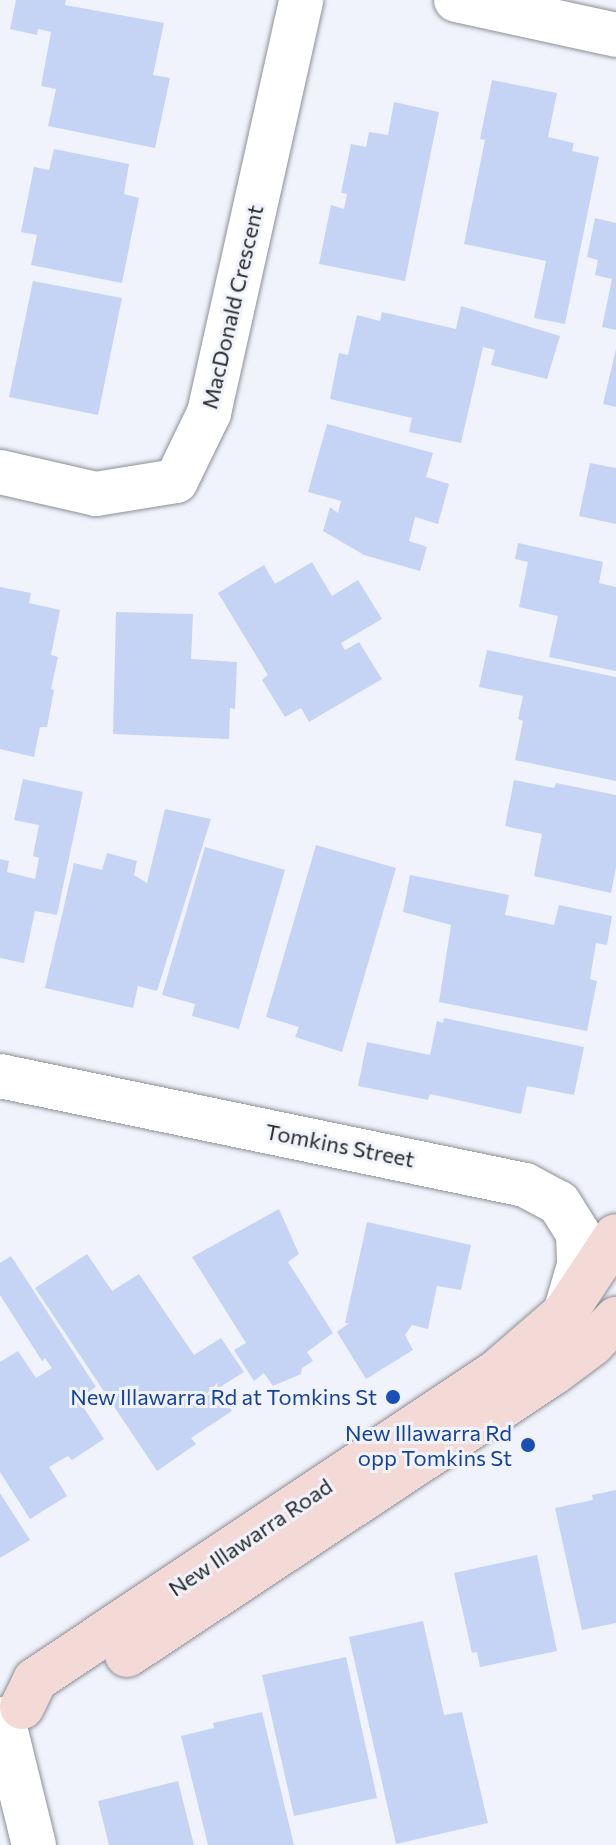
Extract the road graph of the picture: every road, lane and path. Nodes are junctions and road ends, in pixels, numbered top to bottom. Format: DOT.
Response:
graph roads {
  1 [pos="301,0"];
  2 [pos="456,0"];
  3 [pos="616,35"];
  4 [pos="0,472"];
  5 [pos="0,1076"];
  6 [pos="616,1236"];
  7 [pos="565,1313"];
  8 [pos="616,1319"];
  9 [pos="8,1716"];
  10 [pos="34,1845"];
  1 -- 4 [label="street, MacDonald Crescent"];
  2 -- 3 [label="street"];
  5 -- 7 [label="street, Tomkins Street"];
  6 -- 7 [label="main road, New Illawarra Road"];
  7 -- 9 [label="main road, New Illawarra Road"];
  8 -- 9 [label="main road, New Illawarra Road"];
  9 -- 10 [label="street"];
}
